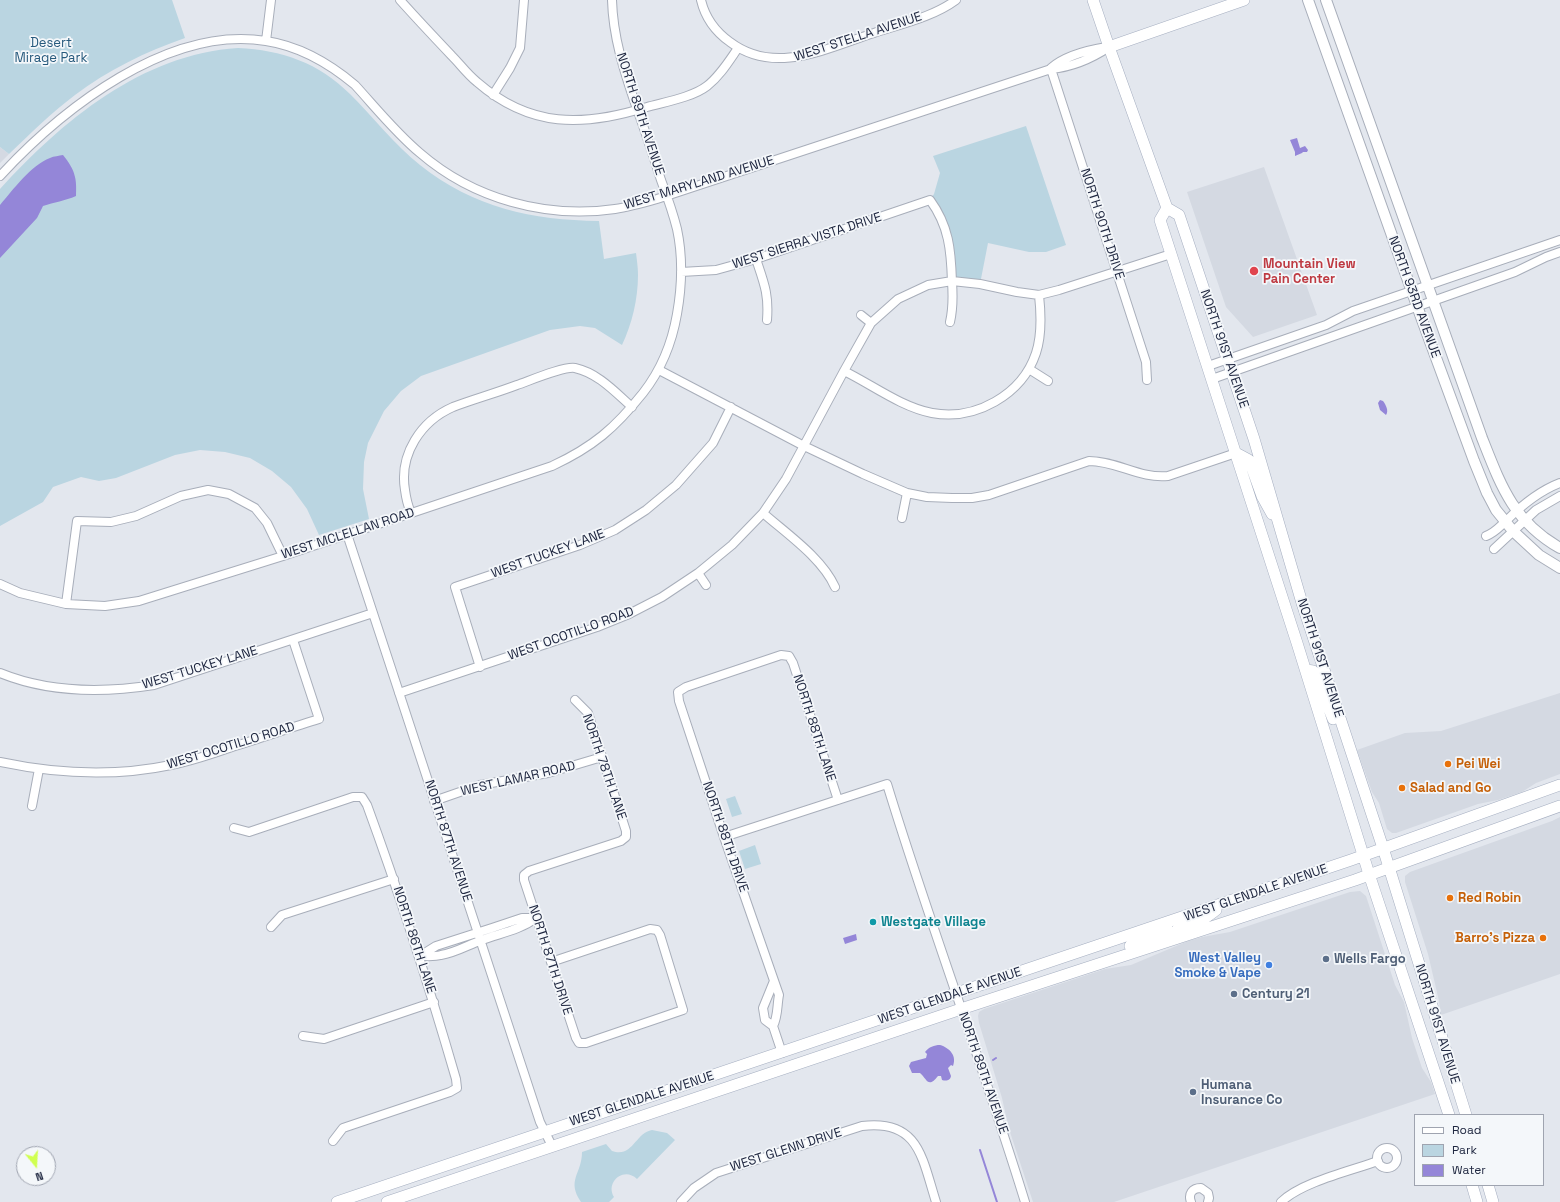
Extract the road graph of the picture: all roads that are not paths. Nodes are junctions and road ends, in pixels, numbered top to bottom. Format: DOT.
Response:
graph roads {
  1 [pos="271,0"];
  2 [pos="400,0"];
  3 [pos="524,0"];
  4 [pos="612,0"];
  5 [pos="701,0"];
  6 [pos="956,0"];
  7 [pos="1093,0"];
  8 [pos="1244,0"];
  9 [pos="1308,0"];
  10 [pos="1326,0"];
  11 [pos="266,41"];
  12 [pos="1109,47"];
  13 [pos="738,48"];
  14 [pos="1051,68"];
  15 [pos="493,95"];
  16 [pos="638,110"];
  17 [pos="0,176"];
  18 [pos="666,196"];
  19 [pos="1167,208"];
  20 [pos="1560,240"];
  21 [pos="1560,252"];
  22 [pos="1171,254"];
  23 [pos="756,259"];
  24 [pos="1118,271"];
  25 [pos="682,272"];
  26 [pos="952,281"];
  27 [pos="1428,286"];
  28 [pos="1412,291"];
  29 [pos="1039,295"];
  30 [pos="1433,301"];
  31 [pos="1417,306"];
  32 [pos="861,315"];
  33 [pos="767,320"];
  34 [pos="950,322"];
  35 [pos="871,323"];
  36 [pos="1228,359"];
  37 [pos="1208,366"];
  38 [pos="1029,369"];
  39 [pos="659,370"];
  40 [pos="844,371"];
  41 [pos="1232,372"];
  42 [pos="1212,379"];
  43 [pos="1147,380"];
  44 [pos="1048,381"];
  45 [pos="632,407"];
  46 [pos="731,407"];
  47 [pos="804,446"];
  48 [pos="1236,454"];
  49 [pos="1560,483"];
  50 [pos="907,494"];
  51 [pos="1560,496"];
  52 [pos="1517,511"];
  53 [pos="410,513"];
  54 [pos="763,513"];
  55 [pos="902,518"];
  56 [pos="1525,520"];
  57 [pos="1505,522"];
  58 [pos="1280,526"];
  59 [pos="1513,531"];
  60 [pos="347,534"];
  61 [pos="1486,536"];
  62 [pos="1560,548"];
  63 [pos="1494,549"];
  64 [pos="283,556"];
  65 [pos="1560,568"];
  66 [pos="698,573"];
  67 [pos="0,585"];
  68 [pos="706,585"];
  69 [pos="835,587"];
  70 [pos="66,604"];
  71 [pos="373,613"];
  72 [pos="293,640"];
  73 [pos="789,656"];
  74 [pos="480,666"];
  75 [pos="1306,670"];
  76 [pos="0,673"];
  77 [pos="399,693"];
  78 [pos="575,700"];
  79 [pos="1345,736"];
  80 [pos="602,757"];
  81 [pos="0,762"];
  82 [pos="39,769"];
  83 [pos="1560,785"];
  84 [pos="838,800"];
  85 [pos="434,801"];
  86 [pos="1560,803"];
  87 [pos="32,806"];
  88 [pos="234,828"];
  89 [pos="724,837"];
  90 [pos="1383,848"];
  91 [pos="1363,856"];
  92 [pos="1389,868"];
  93 [pos="1369,874"];
  94 [pos="524,875"];
  95 [pos="394,879"];
  96 [pos="1227,902"];
  97 [pos="536,918"];
  98 [pos="1166,923"];
  99 [pos="271,927"];
  100 [pos="478,932"];
  101 [pos="1169,940"];
  102 [pos="480,941"];
  103 [pos="444,943"];
  104 [pos="448,953"];
  105 [pos="419,956"];
  106 [pos="551,962"];
  107 [pos="1104,962"];
  108 [pos="774,981"];
  109 [pos="956,994"];
  110 [pos="434,1002"];
  111 [pos="763,1008"];
  112 [pos="961,1009"];
  113 [pos="776,1010"];
  114 [pos="773,1026"];
  115 [pos="303,1036"];
  116 [pos="782,1052"];
  117 [pos="788,1068"];
  118 [pos="1451,1068"];
  119 [pos="1435,1073"];
  120 [pos="1449,1114"];
  121 [pos="1466,1114"];
  122 [pos="545,1131"];
  123 [pos="333,1141"];
  124 [pos="552,1146"];
  125 [pos="1378,1161"];
  126 [pos="1472,1186"];
  127 [pos="1488,1186"];
  128 [pos="935,1201"];
  129 [pos="337,1202"];
  130 [pos="388,1202"];
  131 [pos="681,1202"];
  132 [pos="926,1202"];
  133 [pos="1026,1202"];
  134 [pos="1191,1202"];
  135 [pos="1208,1202"];
  136 [pos="1282,1202"];
  137 [pos="1477,1202"];
  138 [pos="1493,1202"];
  1 -- 11 [label="street"];
  2 -- 15 [label="street"];
  3 -- 15 [label="street"];
  4 -- 16 [label="street, NORTH 89TH AVENUE"];
  5 -- 13 [label="street, WEST STELLA AVENUE"];
  6 -- 13 [label="street, WEST STELLA AVENUE"];
  7 -- 12 [label="main road, NORTH 91ST AVENUE"];
  8 -- 12 [label="main road, WEST MARYLAND AVENUE"];
  9 -- 28 [label="street, NORTH 93RD AVENUE"];
  10 -- 27 [label="street, NORTH 93RD AVENUE"];
  11 -- 17 [label="street, WEST MARYLAND AVENUE"];
  11 -- 18 [label="street, WEST MARYLAND AVENUE"];
  12 -- 14 [label="street, WEST MARYLAND AVENUE"];
  12 -- 19 [label="main road, NORTH 91ST AVENUE"];
  13 -- 16 [label="street"];
  14 -- 18 [label="street, WEST MARYLAND AVENUE"];
  14 -- 24 [label="street, NORTH 90TH DRIVE"];
  15 -- 16 [label="street"];
  16 -- 18 [label="street, NORTH 89TH AVENUE"];
  18 -- 25 [label="street, NORTH 89TH AVENUE"];
  19 -- 22 [label="main road, NORTH 91ST AVENUE"];
  19 -- 36 [label="main road, NORTH 91ST AVENUE"];
  20 -- 27 [label="street"];
  21 -- 30 [label="street"];
  22 -- 24 [label="street"];
  22 -- 37 [label="main road, NORTH 91ST AVENUE"];
  23 -- 25 [label="street, WEST SIERRA VISTA DRIVE"];
  23 -- 26 [label="street, WEST SIERRA VISTA DRIVE"];
  23 -- 33 [label="street"];
  24 -- 29 [label="street"];
  24 -- 43 [label="street, NORTH 90TH DRIVE"];
  25 -- 39 [label="street, NORTH 89TH AVENUE"];
  26 -- 29 [label="street"];
  26 -- 34 [label="street"];
  26 -- 35 [label="street"];
  27 -- 28 [label="street"];
  27 -- 30 [label="street, NORTH 93RD AVENUE"];
  28 -- 31 [label="street, NORTH 93RD AVENUE"];
  28 -- 36 [label="street"];
  29 -- 38 [label="street"];
  30 -- 31 [label="street"];
  30 -- 52 [label="street, NORTH 93RD AVENUE"];
  31 -- 41 [label="street"];
  31 -- 57 [label="street, NORTH 93RD AVENUE"];
  32 -- 35 [label="street"];
  35 -- 40 [label="street"];
  36 -- 37 [label="street"];
  36 -- 41 [label="main road, NORTH 91ST AVENUE"];
  37 -- 42 [label="main road, NORTH 91ST AVENUE"];
  38 -- 40 [label="street"];
  38 -- 44 [label="street"];
  39 -- 45 [label="street, WEST MCLELLAN ROAD"];
  39 -- 46 [label="street"];
  40 -- 47 [label="street"];
  41 -- 42 [label="street"];
  41 -- 58 [label="main road, NORTH 91ST AVENUE"];
  42 -- 48 [label="main road, NORTH 91ST AVENUE"];
  45 -- 53 [label="street, WEST MCLELLAN ROAD"];
  45 -- 53 [label="street"];
  46 -- 47 [label="street"];
  46 -- 74 [label="street, WEST TUCKEY LANE"];
  47 -- 50 [label="street"];
  47 -- 54 [label="street, WEST OCOTILLO ROAD"];
  48 -- 50 [label="street"];
  48 -- 58 [label="main road"];
  48 -- 75 [label="main road, NORTH 91ST AVENUE"];
  49 -- 52 [label="street"];
  50 -- 55 [label="street"];
  51 -- 56 [label="street"];
  52 -- 56 [label="street, NORTH 93RD AVENUE"];
  52 -- 57 [label="street"];
  53 -- 60 [label="street, WEST MCLELLAN ROAD"];
  54 -- 66 [label="street, WEST OCOTILLO ROAD"];
  54 -- 69 [label="street"];
  56 -- 59 [label="street"];
  56 -- 62 [label="street, NORTH 93RD AVENUE"];
  57 -- 59 [label="street, NORTH 93RD AVENUE"];
  57 -- 61 [label="street"];
  58 -- 79 [label="main road, NORTH 91ST AVENUE"];
  59 -- 63 [label="street"];
  59 -- 65 [label="street, NORTH 93RD AVENUE"];
  60 -- 64 [label="street, WEST MCLELLAN ROAD"];
  60 -- 71 [label="street, NORTH 87TH AVENUE"];
  64 -- 70 [label="street, WEST MCLELLAN ROAD"];
  64 -- 70 [label="street"];
  66 -- 68 [label="street"];
  66 -- 74 [label="street, WEST OCOTILLO ROAD"];
  67 -- 70 [label="street, WEST MCLELLAN ROAD"];
  71 -- 72 [label="street, WEST TUCKEY LANE"];
  71 -- 77 [label="street, NORTH 87TH AVENUE"];
  72 -- 76 [label="street, WEST TUCKEY LANE"];
  72 -- 82 [label="street, WEST OCOTILLO ROAD"];
  73 -- 84 [label="street, NORTH 88TH LANE"];
  73 -- 89 [label="street, NORTH 88TH DRIVE"];
  74 -- 77 [label="street, WEST OCOTILLO ROAD"];
  75 -- 79 [label="main road"];
  75 -- 91 [label="main road, NORTH 91ST AVENUE"];
  77 -- 85 [label="street, NORTH 87TH AVENUE"];
  78 -- 80 [label="street, NORTH 78TH LANE"];
  79 -- 90 [label="main road, NORTH 91ST AVENUE"];
  80 -- 85 [label="street, WEST LAMAR ROAD"];
  80 -- 94 [label="street, NORTH 78TH LANE"];
  81 -- 82 [label="street, WEST OCOTILLO ROAD"];
  82 -- 87 [label="street"];
  83 -- 90 [label="main road, WEST GLENDALE AVENUE"];
  84 -- 89 [label="street"];
  84 -- 109 [label="street, NORTH 89TH AVENUE"];
  85 -- 100 [label="street, NORTH 87TH AVENUE"];
  86 -- 92 [label="main road, WEST GLENDALE AVENUE"];
  88 -- 95 [label="street, NORTH 86TH LANE"];
  89 -- 108 [label="street, NORTH 88TH DRIVE"];
  90 -- 91 [label="main road, WEST GLENDALE AVENUE"];
  90 -- 92 [label="main road, NORTH 91ST AVENUE"];
  91 -- 93 [label="main road, NORTH 91ST AVENUE"];
  91 -- 96 [label="main road, WEST GLENDALE AVENUE"];
  92 -- 93 [label="main road, WEST GLENDALE AVENUE"];
  92 -- 118 [label="main road, NORTH 91ST AVENUE"];
  93 -- 101 [label="main road, WEST GLENDALE AVENUE"];
  93 -- 119 [label="main road, NORTH 91ST AVENUE"];
  94 -- 97 [label="street, NORTH 87TH DRIVE"];
  95 -- 99 [label="street"];
  95 -- 105 [label="street, NORTH 86TH LANE"];
  96 -- 98 [label="main road, WEST GLENDALE AVENUE"];
  96 -- 101 [label="main road"];
  97 -- 100 [label="street"];
  97 -- 102 [label="street"];
  97 -- 106 [label="street, NORTH 87TH DRIVE"];
  98 -- 107 [label="main road"];
  98 -- 109 [label="main road, WEST GLENDALE AVENUE"];
  100 -- 102 [label="street, NORTH 87TH AVENUE"];
  100 -- 103 [label="street"];
  101 -- 107 [label="main road, WEST GLENDALE AVENUE"];
  102 -- 104 [label="street"];
  102 -- 122 [label="street, NORTH 87TH AVENUE"];
  103 -- 104 [label="street"];
  103 -- 105 [label="street"];
  104 -- 105 [label="street"];
  105 -- 110 [label="street, NORTH 86TH LANE"];
  106 -- 106 [label="street, NORTH 87TH DRIVE"];
  107 -- 112 [label="main road, WEST GLENDALE AVENUE"];
  108 -- 111 [label="street"];
  108 -- 113 [label="street, NORTH 88TH DRIVE"];
  109 -- 112 [label="street, NORTH 89TH AVENUE"];
  109 -- 116 [label="main road, WEST GLENDALE AVENUE"];
  110 -- 115 [label="street"];
  110 -- 123 [label="street, NORTH 86TH LANE"];
  111 -- 113 [label="street"];
  111 -- 114 [label="street, NORTH 88TH DRIVE"];
  112 -- 117 [label="main road, WEST GLENDALE AVENUE"];
  112 -- 133 [label="street, NORTH 89TH AVENUE"];
  113 -- 114 [label="street, NORTH 88TH DRIVE"];
  114 -- 116 [label="street, NORTH 88TH DRIVE"];
  116 -- 117 [label="main road"];
  116 -- 122 [label="main road, WEST GLENDALE AVENUE"];
  117 -- 124 [label="main road, WEST GLENDALE AVENUE"];
  118 -- 119 [label="main road"];
  118 -- 121 [label="main road, NORTH 91ST AVENUE"];
  119 -- 120 [label="main road, NORTH 91ST AVENUE"];
  122 -- 124 [label="street, NORTH 87TH AVENUE"];
  122 -- 129 [label="main road, WEST GLENDALE AVENUE"];
  124 -- 130 [label="main road, WEST GLENDALE AVENUE"];
  125 -- 136 [label="street"];
  126 -- 137 [label="main road"];
  127 -- 138 [label="main road"];
  128 -- 131 [label="street, WEST GLENN DRIVE"];
  128 -- 132 [label="street"];
  134 -- 135 [label="street"];
}
